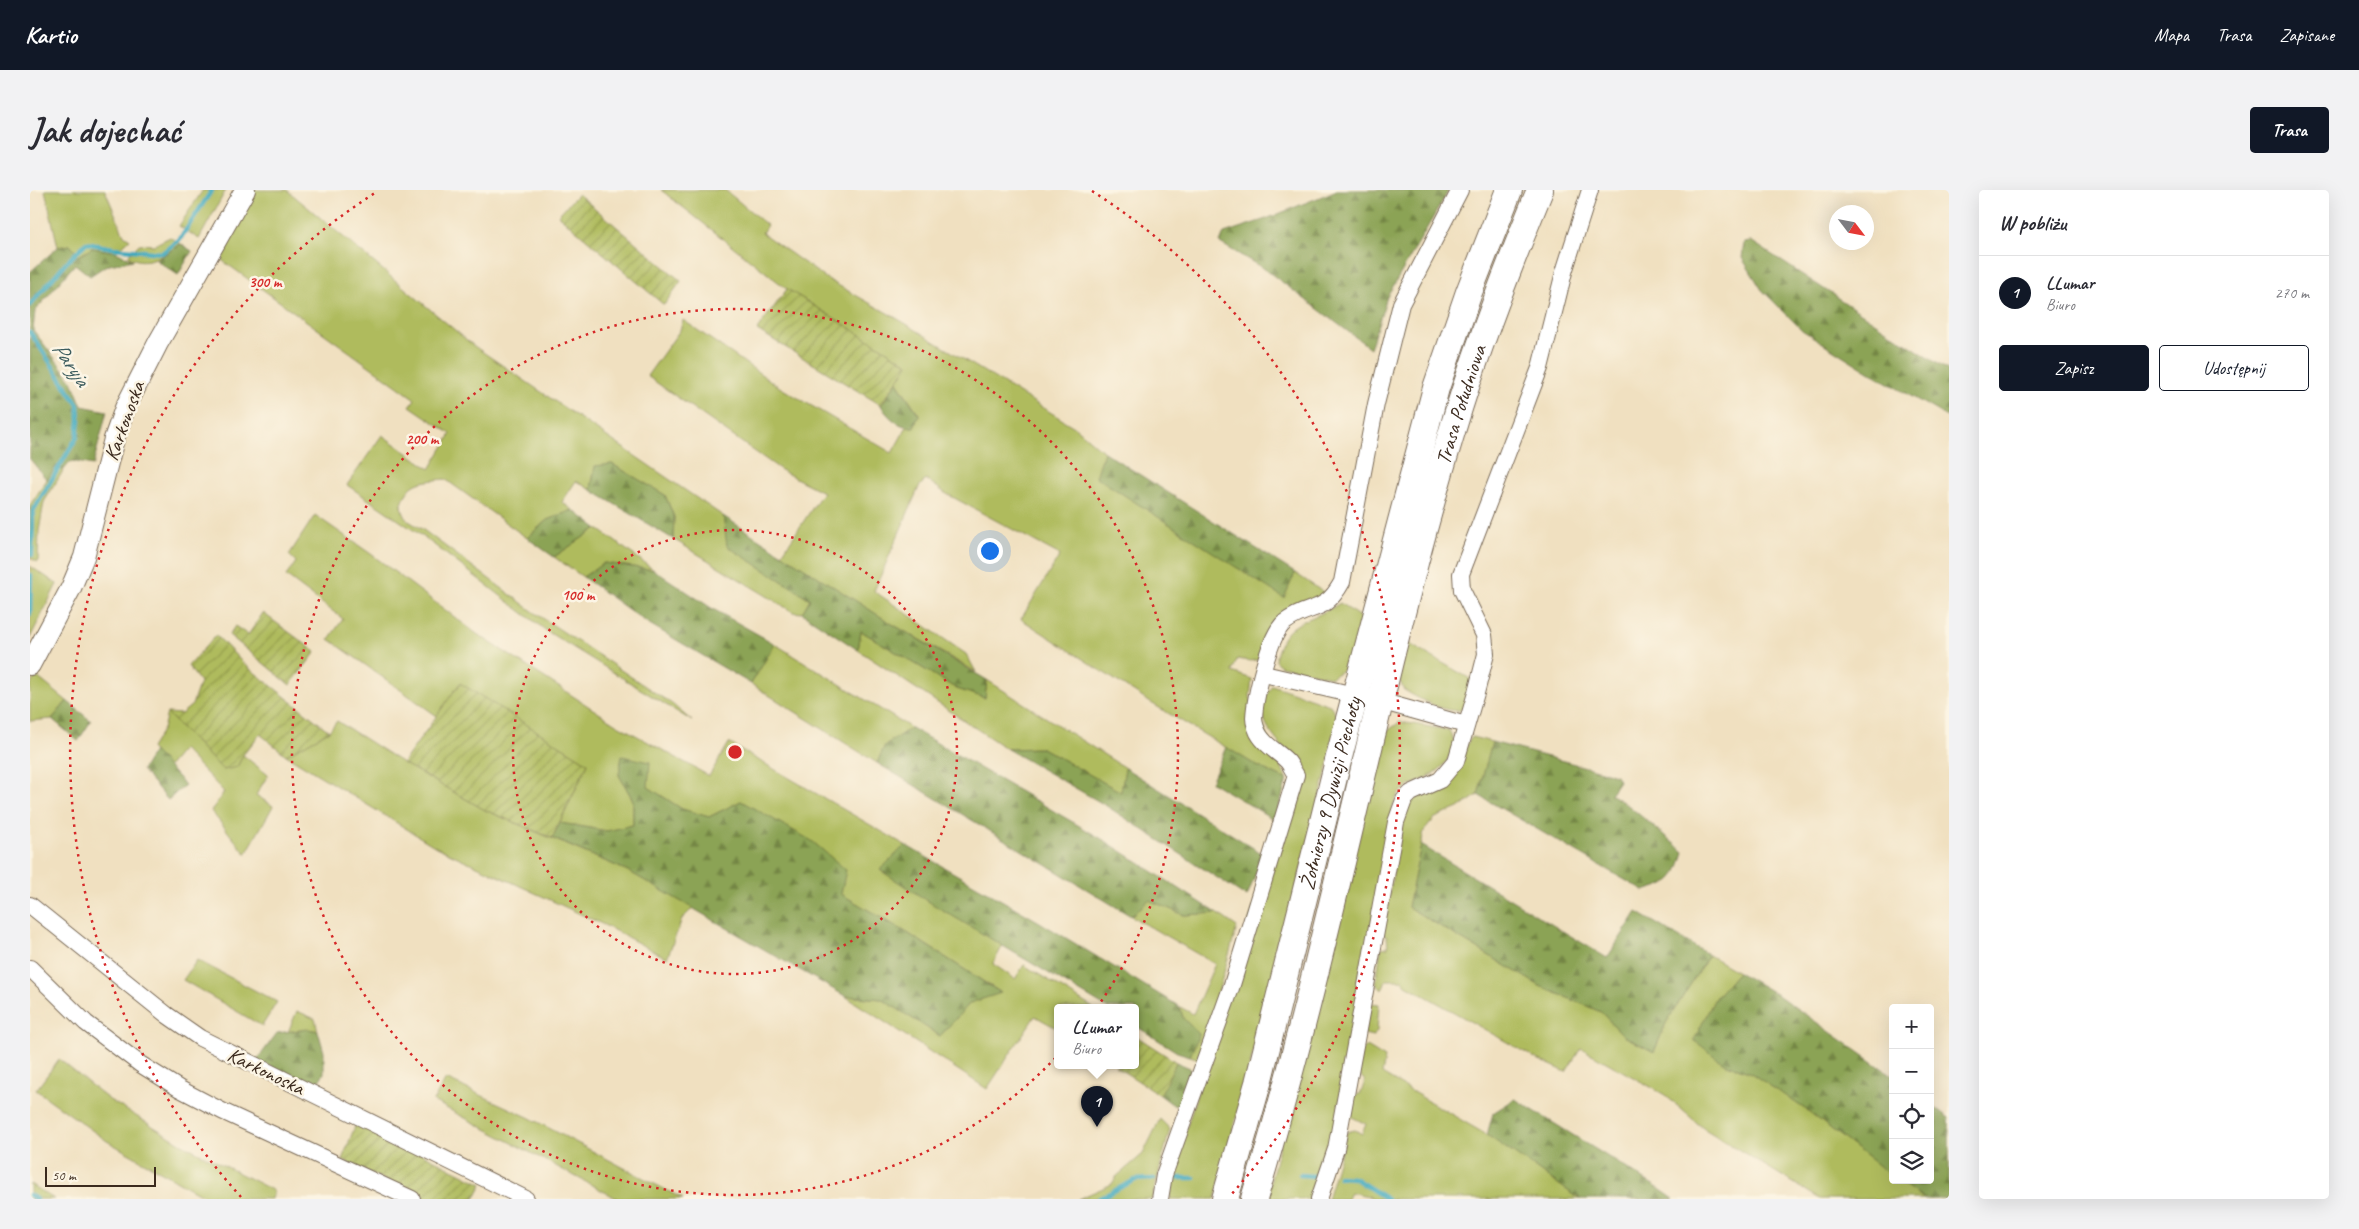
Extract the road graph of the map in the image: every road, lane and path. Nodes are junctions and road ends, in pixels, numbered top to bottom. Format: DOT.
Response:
graph roads {
  1 [pos="245,190"];
  2 [pos="1460,190"];
  3 [pos="1509,190"];
  4 [pos="1540,190"];
  5 [pos="1590,190"];
  6 [pos="1436,388"];
  7 [pos="1399,624"];
  8 [pos="30,665"];
  9 [pos="1264,674"];
  10 [pos="1354,696"];
  11 [pos="1380,701"];
  12 [pos="1466,725"];
  13 [pos="30,905"];
  14 [pos="30,968"];
  15 [pos="412,1199"];
  16 [pos="526,1199"];
  17 [pos="1160,1199"];
  18 [pos="1225,1199"];
  19 [pos="1254,1199"];
  20 [pos="1319,1199"];
  1 -- 8 [label="street, Karkonoska"];
  2 -- 9 [label="street"];
  3 -- 6 [label="highway, Trasa Południowa"];
  4 -- 7 [label="highway, Trasa Południowa"];
  5 -- 12 [label="street"];
  6 -- 10 [label="highway, Żołnierzy 9 Dywizji Piechoty"];
  7 -- 11 [label="highway, Żołnierzy 9 Dywizji Piechoty"];
  9 -- 10 [label="street"];
  9 -- 17 [label="street"];
  10 -- 11 [label="street"];
  10 -- 18 [label="highway, Żołnierzy 9 Dywizji Piechoty"];
  11 -- 12 [label="street"];
  11 -- 19 [label="highway, Żołnierzy 9 Dywizji Piechoty"];
  12 -- 20 [label="street"];
  13 -- 16 [label="street, Karkonoska"];
  14 -- 15 [label="street"];
}
